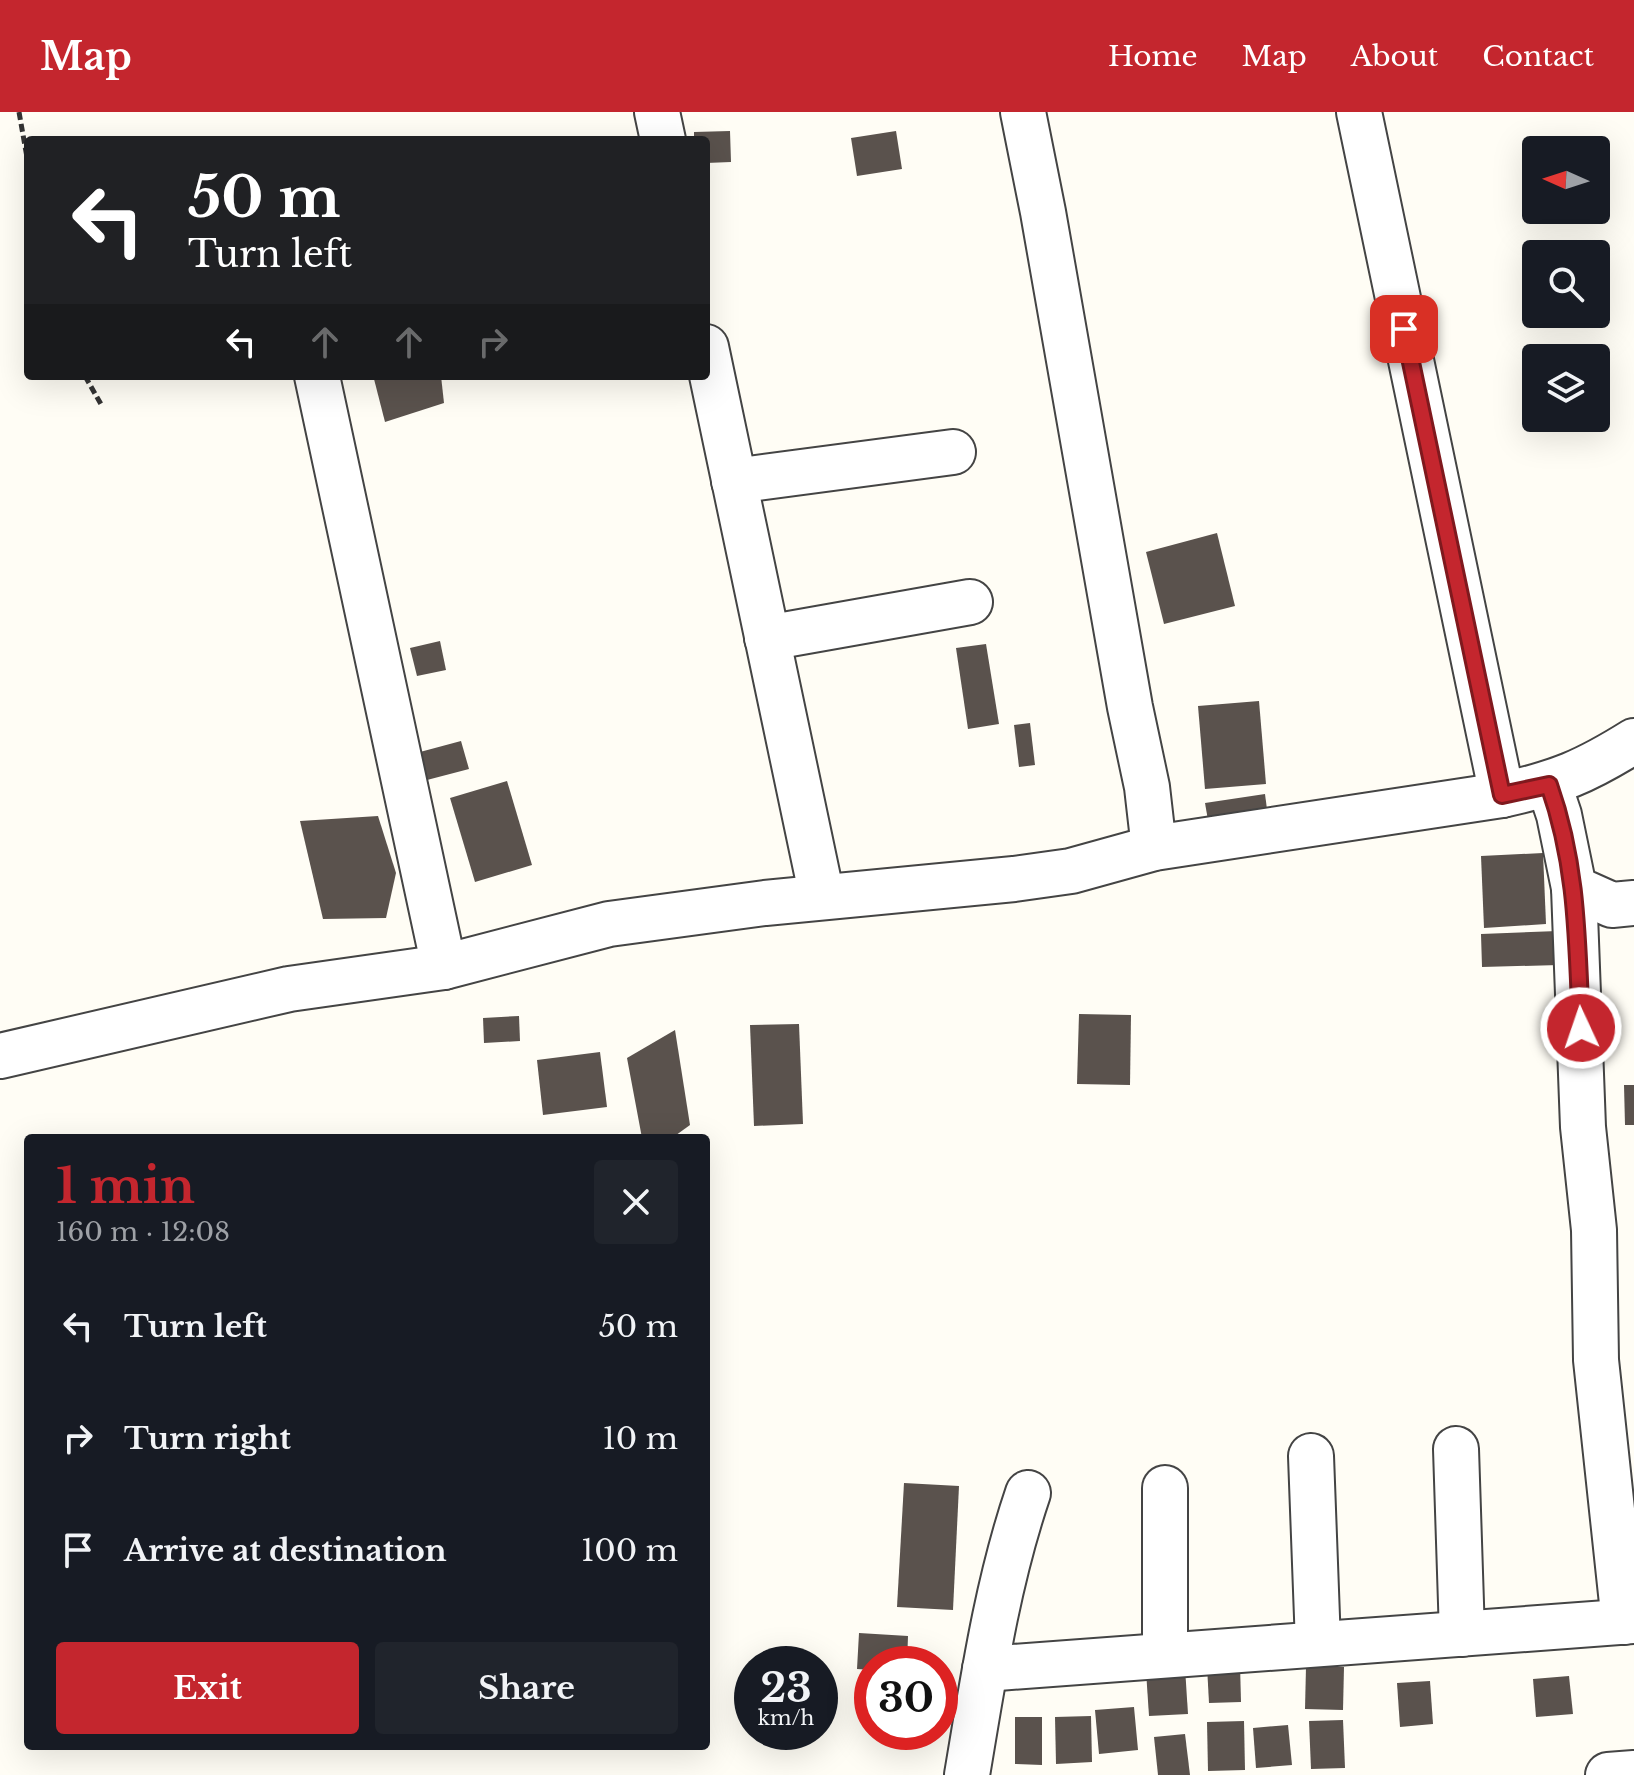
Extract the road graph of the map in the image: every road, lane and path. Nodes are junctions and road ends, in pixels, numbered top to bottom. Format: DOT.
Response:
graph roads {
  1 [pos="19,112"];
  2 [pos="657,112"];
  3 [pos="1023,112"];
  4 [pos="1359,112"];
  5 [pos="662,136"];
  6 [pos="24,140"];
  7 [pos="710,366"];
  8 [pos="87,380"];
  9 [pos="318,380"];
  10 [pos="102,406"];
  11 [pos="953,452"];
  12 [pos="734,481"];
  13 [pos="970,602"];
  14 [pos="767,638"];
  15 [pos="1634,741"];
  16 [pos="1549,785"];
  17 [pos="1502,795"];
  18 [pos="1154,848"];
  19 [pos="1574,888"];
  20 [pos="822,897"];
  21 [pos="1634,903"];
  22 [pos="444,967"];
  23 [pos="0,1056"];
  24 [pos="1456,1449"];
  25 [pos="1311,1456"];
  26 [pos="1165,1488"];
  27 [pos="1028,1493"];
  28 [pos="1629,1621"];
  29 [pos="1462,1634"];
  30 [pos="1318,1644"];
  31 [pos="1165,1655"];
  32 [pos="985,1669"];
  33 [pos="1634,1773"];
  34 [pos="967,1775"];
  35 [pos="1608,1775"];
  1 -- 6 [label="path"];
  2 -- 5 [label="street"];
  3 -- 18 [label="street"];
  4 -- 17 [label="street"];
  7 -- 12 [label="street"];
  8 -- 10 [label="path"];
  9 -- 22 [label="street"];
  11 -- 12 [label="street"];
  12 -- 14 [label="street"];
  13 -- 14 [label="street"];
  14 -- 20 [label="street"];
  15 -- 16 [label="street"];
  16 -- 17 [label="street"];
  16 -- 19 [label="street"];
  17 -- 18 [label="street"];
  18 -- 20 [label="street"];
  19 -- 21 [label="street"];
  19 -- 28 [label="street"];
  20 -- 22 [label="street"];
  22 -- 23 [label="street"];
  24 -- 29 [label="street"];
  25 -- 30 [label="street"];
  26 -- 31 [label="street"];
  27 -- 32 [label="street"];
  28 -- 29 [label="street"];
  29 -- 30 [label="street"];
  30 -- 31 [label="street"];
  31 -- 32 [label="street"];
  32 -- 34 [label="street"];
  33 -- 35 [label="street"];
}
